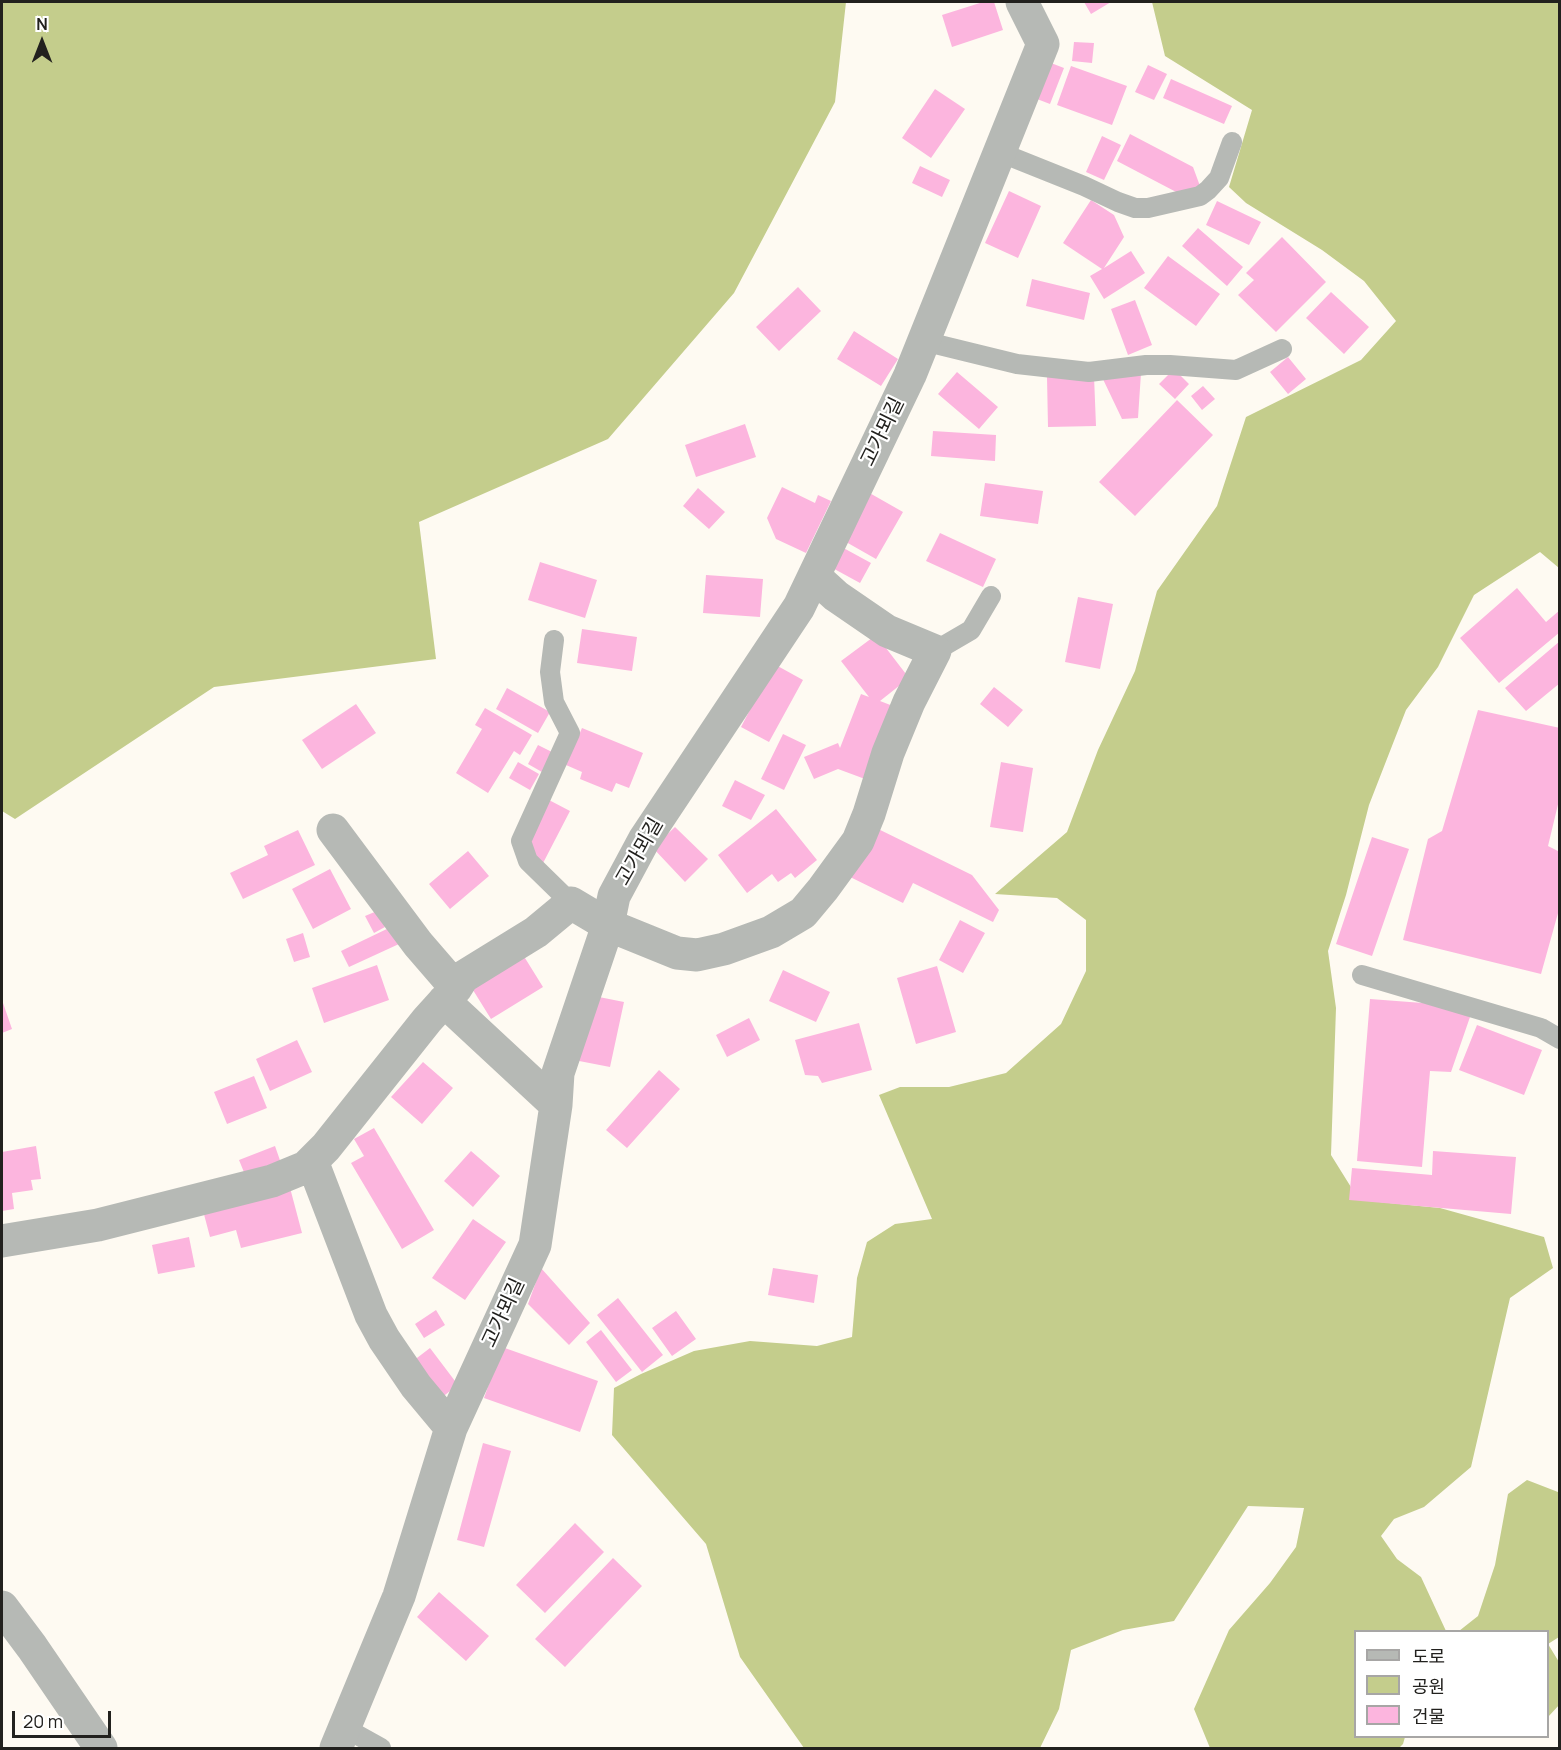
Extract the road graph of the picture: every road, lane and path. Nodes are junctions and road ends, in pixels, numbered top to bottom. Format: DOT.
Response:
graph roads {
  1 [pos="1022,2"];
  2 [pos="1232,142"];
  3 [pos="999,152"];
  4 [pos="923,341"];
  5 [pos="1282,349"];
  6 [pos="814,576"];
  7 [pos="991,596"];
  8 [pos="554,640"];
  9 [pos="935,651"];
  10 [pos="333,830"];
  11 [pos="571,903"];
  12 [pos="608,925"];
  13 [pos="1362,975"];
  14 [pos="450,995"];
  15 [pos="1560,1039"];
  16 [pos="556,1105"];
  17 [pos="312,1161"];
  18 [pos="2,1241"];
  19 [pos="451,1428"];
  20 [pos="2,1607"];
  21 [pos="340,1738"];
  22 [pos="101,1749"];
  23 [pos="381,1749"];
  1 -- 3 [label="street, 고가뫼길"];
  2 -- 3 [label="lane"];
  3 -- 4 [label="street, 고가뫼길"];
  4 -- 5 [label="lane"];
  4 -- 6 [label="street, 고가뫼길"];
  6 -- 9 [label="street"];
  6 -- 12 [label="street, 고가뫼길"];
  7 -- 9 [label="lane"];
  8 -- 11 [label="lane"];
  9 -- 12 [label="street"];
  10 -- 14 [label="street"];
  11 -- 12 [label="street"];
  11 -- 14 [label="street"];
  12 -- 16 [label="street, 고가뫼길"];
  13 -- 15 [label="lane"];
  14 -- 16 [label="street"];
  14 -- 17 [label="street"];
  16 -- 19 [label="street, 고가뫼길"];
  17 -- 18 [label="street"];
  17 -- 19 [label="street"];
  19 -- 21 [label="street, 고가뫼길"];
  20 -- 22 [label="street"];
  21 -- 23 [label="lane"];
}
